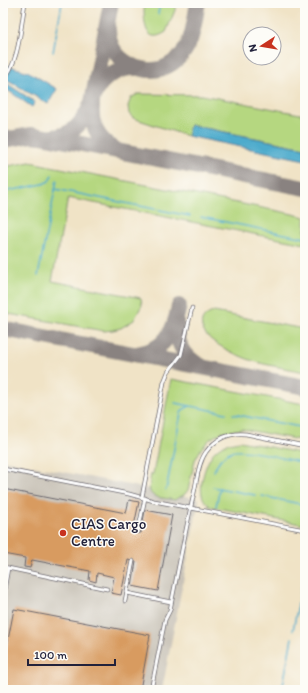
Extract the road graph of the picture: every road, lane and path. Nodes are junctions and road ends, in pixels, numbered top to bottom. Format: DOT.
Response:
graph roads {
  1 [pos="25,3"];
  2 [pos="3,80"];
  3 [pos="192,308"];
  4 [pos="305,446"];
  5 [pos="3,469"];
  6 [pos="144,498"];
  7 [pos="191,508"];
  8 [pos="305,530"];
  9 [pos="138,532"];
  10 [pos="133,561"];
  11 [pos="3,568"];
  12 [pos="8,568"];
  13 [pos="107,589"];
  14 [pos="3,591"];
  15 [pos="127,593"];
  16 [pos="3,596"];
  17 [pos="125,601"];
  18 [pos="172,602"];
  19 [pos="151,690"];
  1 -- 2 [label="lane"];
  3 -- 6 [label="lane"];
  4 -- 7 [label="lane"];
  5 -- 6 [label="lane"];
  6 -- 7 [label="lane"];
  6 -- 9 [label="lane"];
  7 -- 8 [label="lane"];
  7 -- 18 [label="lane"];
  10 -- 15 [label="lane"];
  11 -- 12 [label="lane"];
  12 -- 13 [label="lane"];
  12 -- 14 [label="lane"];
  14 -- 16 [label="lane"];
  15 -- 17 [label="lane"];
  15 -- 18 [label="lane"];
  18 -- 19 [label="lane"];
}
